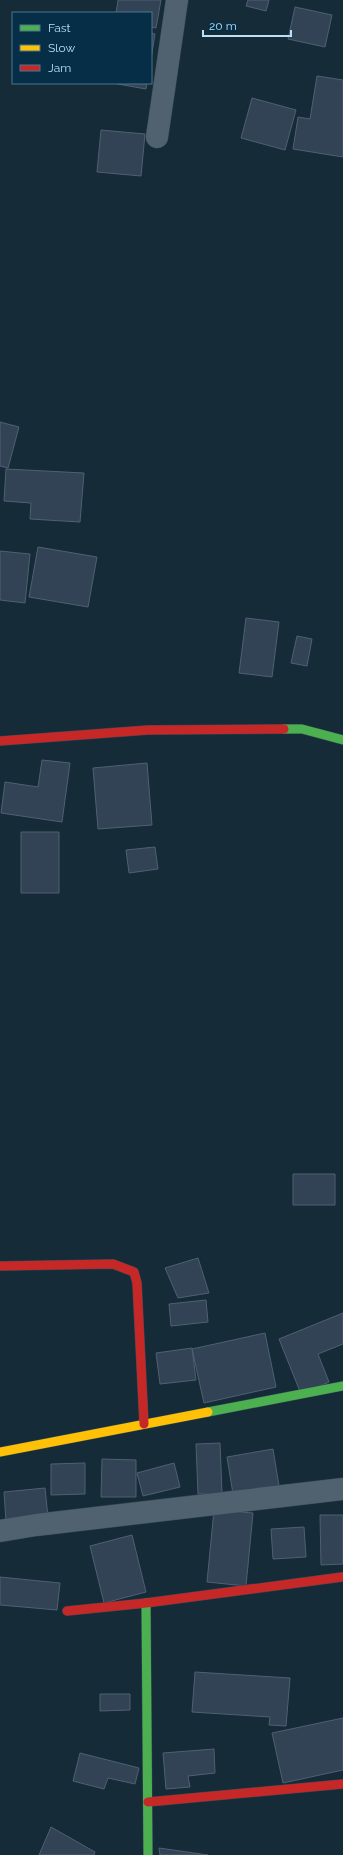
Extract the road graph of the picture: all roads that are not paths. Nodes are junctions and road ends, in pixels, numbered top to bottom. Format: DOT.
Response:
graph roads {
  1 [pos="177,0"];
  2 [pos="157,137"];
  3 [pos="343,740"];
  4 [pos="0,741"];
  5 [pos="0,1266"];
  6 [pos="343,1386"];
  7 [pos="144,1424"];
  8 [pos="0,1452"];
  9 [pos="343,1489"];
  10 [pos="0,1531"];
  11 [pos="342,1577"];
  12 [pos="146,1603"];
  13 [pos="66,1611"];
  14 [pos="343,1784"];
  15 [pos="148,1802"];
  16 [pos="148,1855"];
  1 -- 2 [label="street"];
  3 -- 4 [label="street"];
  5 -- 7 [label="street"];
  6 -- 7 [label="street"];
  7 -- 8 [label="street"];
  9 -- 10 [label="street"];
  11 -- 12 [label="street"];
  12 -- 13 [label="street"];
  12 -- 15 [label="street"];
  14 -- 15 [label="street"];
  15 -- 16 [label="street"];
}
